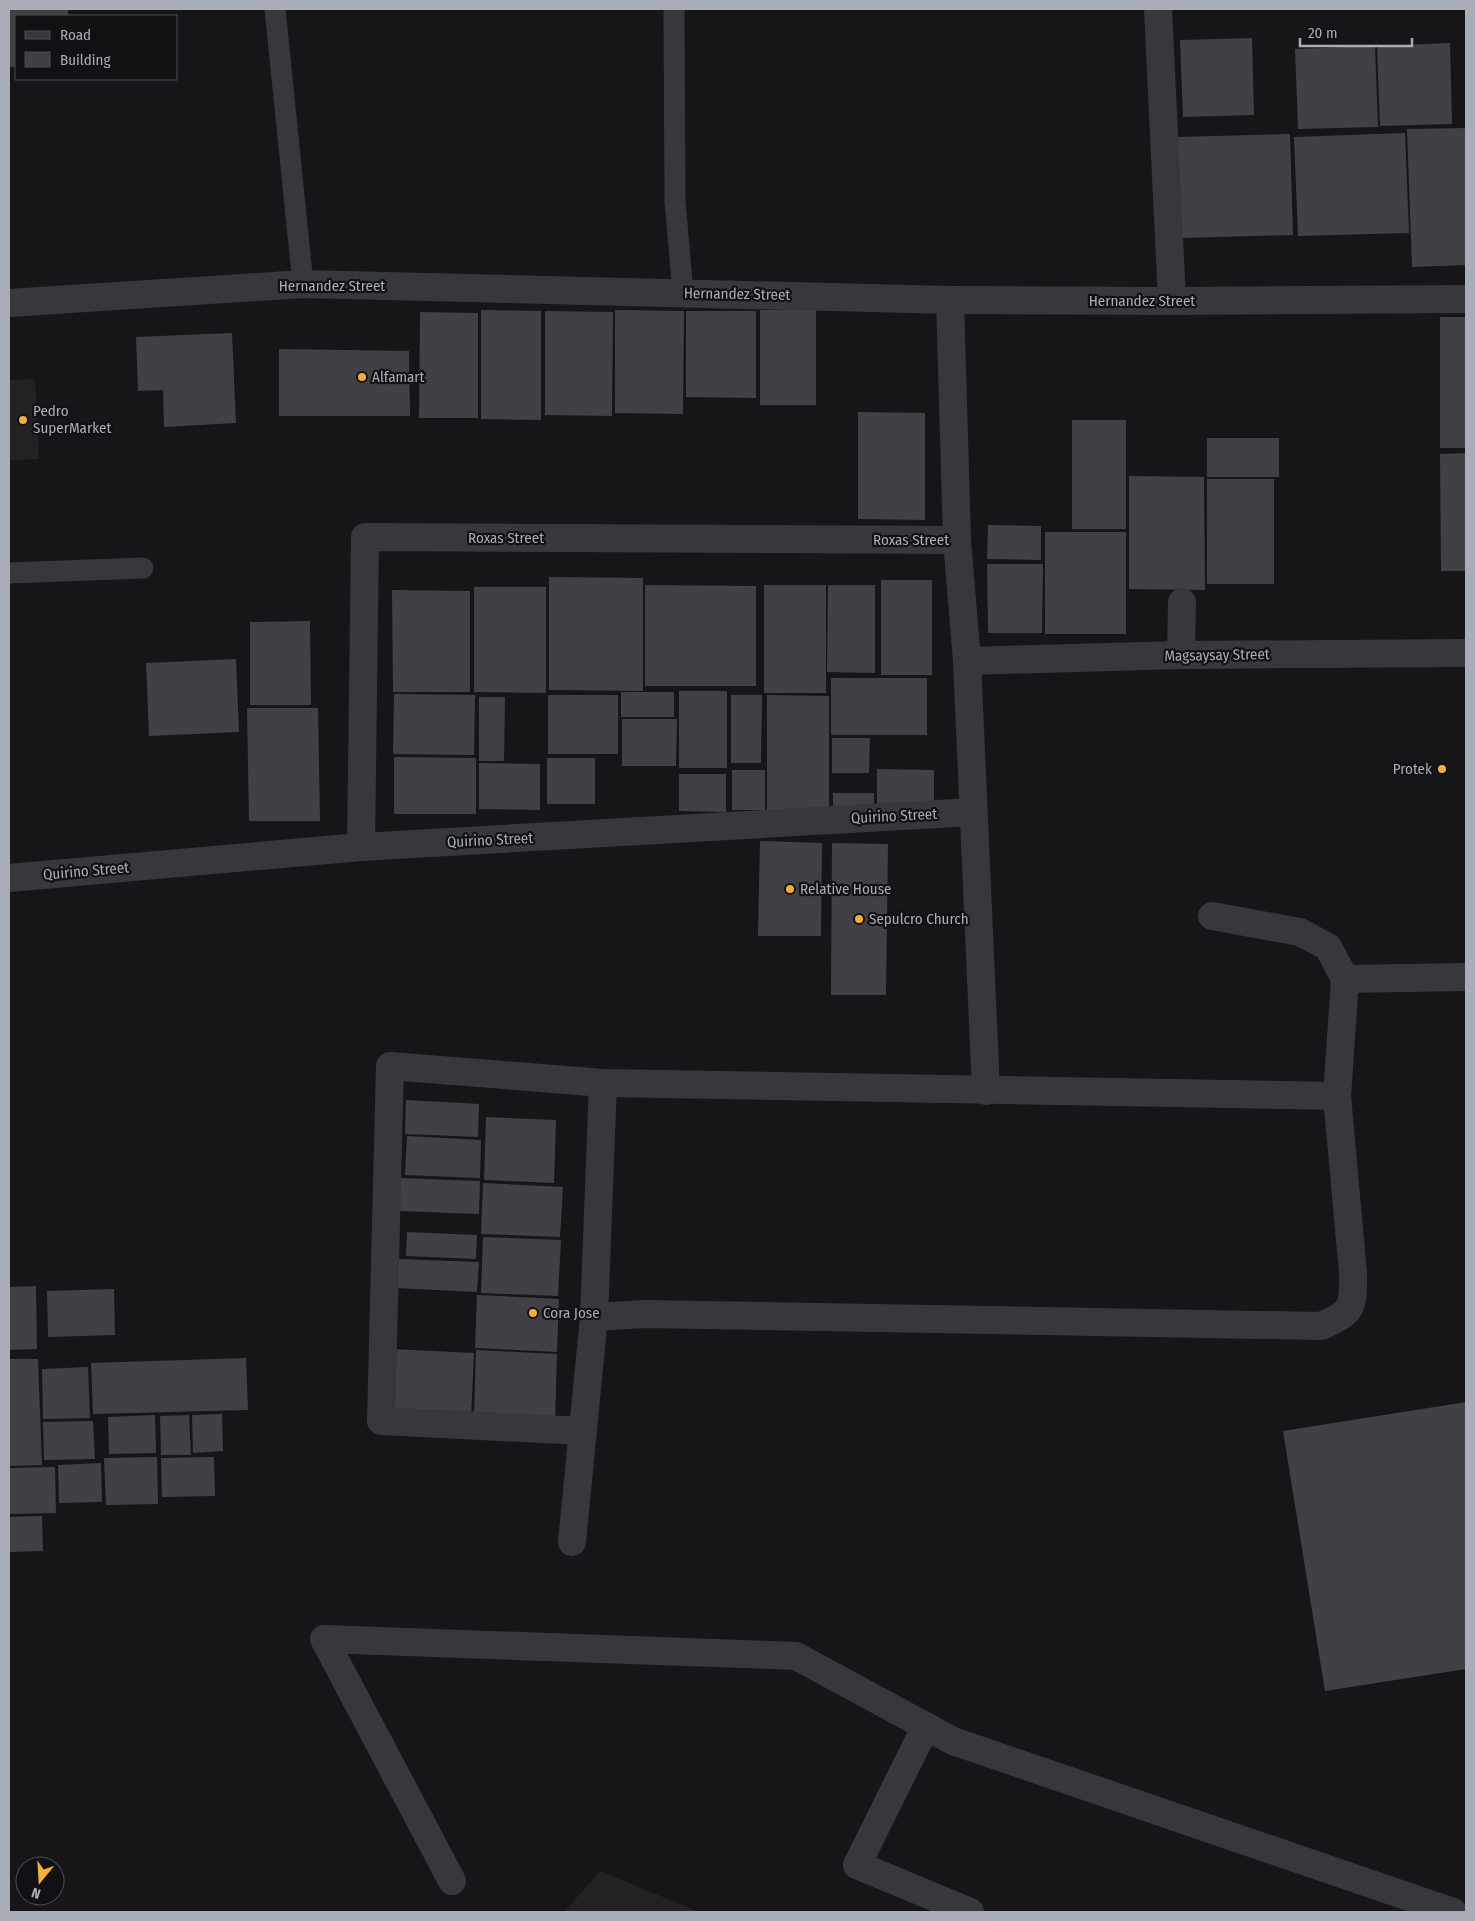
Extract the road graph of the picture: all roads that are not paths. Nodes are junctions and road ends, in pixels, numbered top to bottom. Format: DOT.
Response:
graph roads {
  1 [pos="275,9"];
  2 [pos="674,9"];
  3 [pos="1158,9"];
  4 [pos="303,284"];
  5 [pos="683,293"];
  6 [pos="1466,299"];
  7 [pos="950,300"];
  8 [pos="1172,301"];
  9 [pos="9,302"];
  10 [pos="957,540"];
  11 [pos="143,568"];
  12 [pos="9,573"];
  13 [pos="1182,602"];
  14 [pos="1466,653"];
  15 [pos="1181,655"];
  16 [pos="967,661"];
  17 [pos="972,812"];
  18 [pos="361,848"];
  19 [pos="9,878"];
  20 [pos="1212,916"];
  21 [pos="1466,977"];
  22 [pos="1346,979"];
  23 [pos="603,1083"];
  24 [pos="986,1091"];
  25 [pos="1337,1096"];
  26 [pos="594,1317"];
  27 [pos="583,1431"];
  28 [pos="572,1542"];
  29 [pos="926,1726"];
  30 [pos="452,1881"];
  31 [pos="970,1912"];
  32 [pos="1453,1912"];
  1 -- 4 [label="lane"];
  2 -- 5 [label="lane"];
  3 -- 8 [label="street"];
  4 -- 5 [label="street, Hernandez Street"];
  4 -- 9 [label="street, Hernandez Street"];
  5 -- 7 [label="street, Hernandez Street"];
  6 -- 8 [label="street, Hernandez Street"];
  7 -- 8 [label="street, Hernandez Street"];
  7 -- 10 [label="street"];
  10 -- 16 [label="street"];
  10 -- 18 [label="street, Roxas Street"];
  11 -- 12 [label="lane"];
  13 -- 15 [label="street"];
  14 -- 15 [label="street, Magsaysay Street"];
  15 -- 16 [label="street, Magsaysay Street"];
  16 -- 17 [label="street"];
  17 -- 18 [label="street, Quirino Street"];
  17 -- 24 [label="street"];
  18 -- 19 [label="street, Quirino Street"];
  20 -- 22 [label="street"];
  21 -- 22 [label="street"];
  22 -- 25 [label="street"];
  23 -- 24 [label="street"];
  23 -- 26 [label="street"];
  23 -- 27 [label="street"];
  24 -- 25 [label="street"];
  25 -- 26 [label="street"];
  26 -- 27 [label="street"];
  27 -- 28 [label="street"];
  29 -- 30 [label="street"];
  29 -- 31 [label="street"];
  29 -- 32 [label="street"];
}
